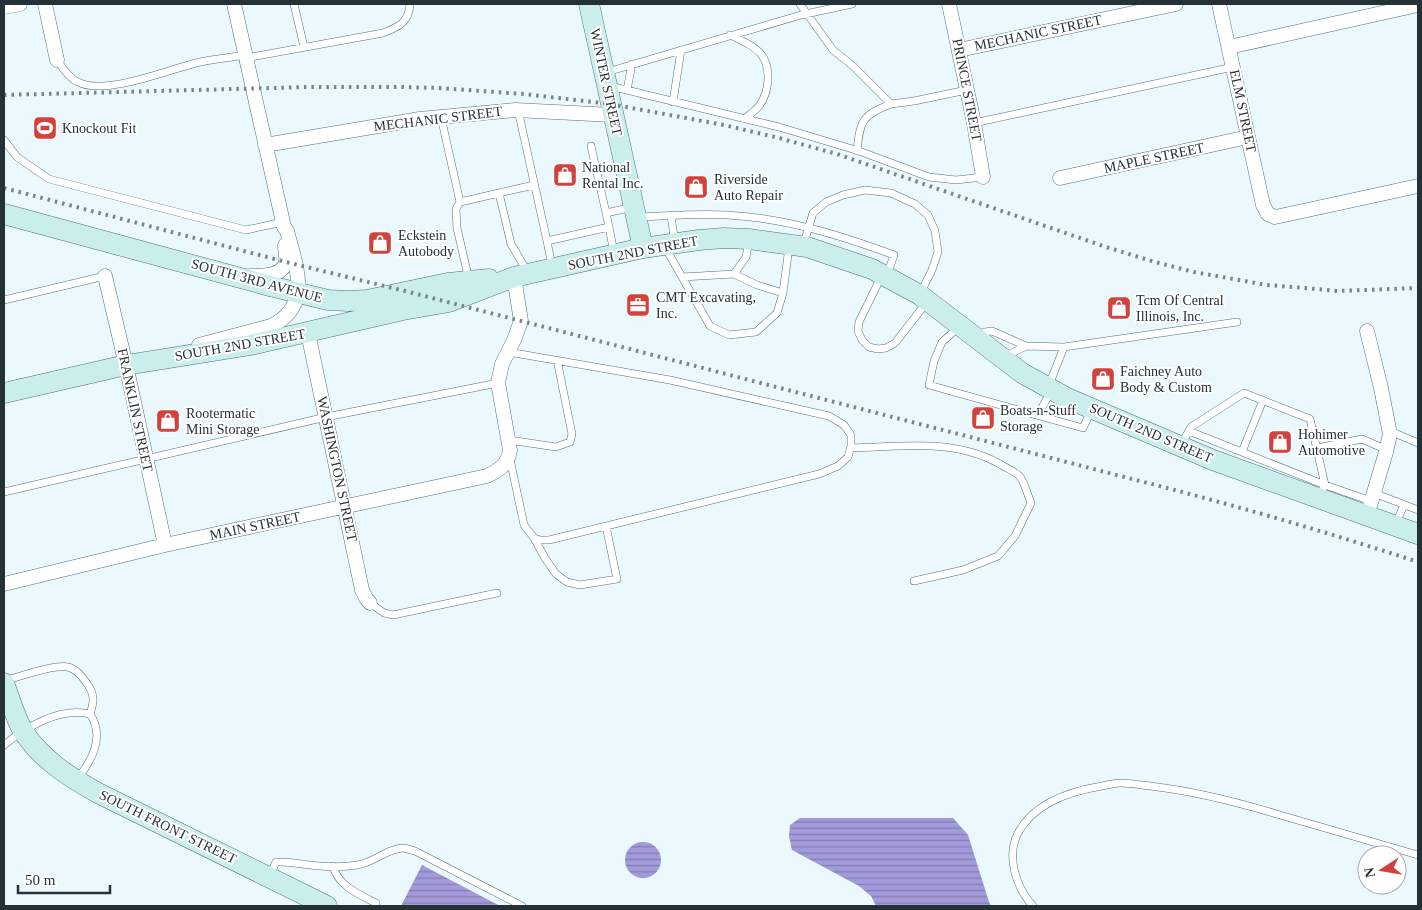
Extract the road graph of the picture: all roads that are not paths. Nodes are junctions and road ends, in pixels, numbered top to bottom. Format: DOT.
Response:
graph roads {
  1 [pos="20,4"];
  2 [pos="45,4"];
  3 [pos="234,4"];
  4 [pos="294,4"];
  5 [pos="410,4"];
  6 [pos="588,4"];
  7 [pos="800,4"];
  8 [pos="852,4"];
  9 [pos="948,4"];
  10 [pos="1176,4"];
  11 [pos="1219,4"];
  12 [pos="1418,5"];
  13 [pos="4,7"];
  14 [pos="808,13"];
  15 [pos="730,35"];
  16 [pos="304,47"];
  17 [pos="1229,47"];
  18 [pos="681,50"];
  19 [pos="959,50"];
  20 [pos="246,56"];
  21 [pos="57,60"];
  22 [pos="632,64"];
  23 [pos="1233,67"];
  24 [pos="605,79"];
  25 [pos="627,90"];
  26 [pos="967,90"];
  27 [pos="673,102"];
  28 [pos="890,104"];
  29 [pos="518,110"];
  30 [pos="613,116"];
  31 [pos="440,117"];
  32 [pos="744,119"];
  33 [pos="974,123"];
  34 [pos="1248,137"];
  35 [pos="4,140"];
  36 [pos="265,145"];
  37 [pos="591,146"];
  38 [pos="856,151"];
  39 [pos="983,177"];
  40 [pos="1060,178"];
  41 [pos="534,185"];
  42 [pos="1418,186"];
  43 [pos="499,193"];
  44 [pos="460,202"];
  45 [pos="635,212"];
  46 [pos="606,213"];
  47 [pos="4,214"];
  48 [pos="671,216"];
  49 [pos="284,225"];
  50 [pos="609,227"];
  51 [pos="809,227"];
  52 [pos="749,239"];
  53 [pos="546,240"];
  54 [pos="669,244"];
  55 [pos="796,246"];
  56 [pos="643,248"];
  57 [pos="614,254"];
  58 [pos="552,268"];
  59 [pos="226,274"];
  60 [pos="734,274"];
  61 [pos="884,275"];
  62 [pos="105,276"];
  63 [pos="521,276"];
  64 [pos="682,278"];
  65 [pos="471,287"];
  66 [pos="298,293"];
  67 [pos="783,293"];
  68 [pos="924,298"];
  69 [pos="4,300"];
  70 [pos="1237,322"];
  71 [pos="1367,330"];
  72 [pos="967,331"];
  73 [pos="308,333"];
  74 [pos="1026,346"];
  75 [pos="1064,348"];
  76 [pos="508,352"];
  77 [pos="1002,358"];
  78 [pos="557,360"];
  79 [pos="134,363"];
  80 [pos="498,383"];
  81 [pos="1050,388"];
  82 [pos="4,393"];
  83 [pos="1262,400"];
  84 [pos="1092,408"];
  85 [pos="1038,415"];
  86 [pos="326,417"];
  87 [pos="1390,431"];
  88 [pos="1185,438"];
  89 [pos="509,440"];
  90 [pos="1418,443"];
  91 [pos="851,448"];
  92 [pos="1317,448"];
  93 [pos="1387,450"];
  94 [pos="1242,452"];
  95 [pos="146,459"];
  96 [pos="507,461"];
  97 [pos="1276,474"];
  98 [pos="1322,491"];
  99 [pos="4,492"];
  100 [pos="1370,503"];
  101 [pos="1404,505"];
  102 [pos="344,507"];
  103 [pos="1418,510"];
  104 [pos="606,526"];
  105 [pos="1395,526"];
  106 [pos="1418,534"];
  107 [pos="534,538"];
  108 [pos="165,545"];
  109 [pos="914,581"];
  110 [pos="4,584"];
  111 [pos="497,593"];
  112 [pos="370,603"];
  113 [pos="4,682"];
  114 [pos="90,714"];
  115 [pos="23,730"];
  116 [pos="4,745"];
  117 [pos="76,781"];
  118 [pos="1418,856"];
  119 [pos="333,866"];
  120 [pos="269,877"];
  121 [pos="376,903"];
  122 [pos="327,906"];
  123 [pos="522,906"];
  124 [pos="1033,906"];
  1 -- 13 [label="street"];
  2 -- 21 [label="street"];
  3 -- 20 [label="street"];
  4 -- 16 [label="lane"];
  5 -- 16 [label="lane"];
  6 -- 24 [label="main road, WINTER STREET"];
  7 -- 14 [label="lane"];
  8 -- 14 [label="lane"];
  9 -- 19 [label="street, PRINCE STREET"];
  10 -- 19 [label="street, MECHANIC STREET"];
  11 -- 17 [label="street, ELM STREET"];
  12 -- 17 [label="street"];
  14 -- 15 [label="lane"];
  14 -- 28 [label="lane"];
  15 -- 18 [label="lane"];
  15 -- 32 [label="lane"];
  16 -- 20 [label="lane"];
  17 -- 23 [label="street, ELM STREET"];
  18 -- 22 [label="lane"];
  18 -- 27 [label="lane"];
  19 -- 26 [label="street, PRINCE STREET"];
  20 -- 21 [label="lane"];
  20 -- 36 [label="street"];
  22 -- 24 [label="lane"];
  22 -- 25 [label="lane"];
  23 -- 33 [label="lane"];
  23 -- 34 [label="street, ELM STREET"];
  24 -- 25 [label="lane"];
  24 -- 30 [label="main road, WINTER STREET"];
  25 -- 27 [label="lane"];
  26 -- 28 [label="lane"];
  26 -- 33 [label="street, PRINCE STREET"];
  27 -- 32 [label="lane"];
  28 -- 38 [label="lane"];
  29 -- 30 [label="street, MECHANIC STREET"];
  29 -- 31 [label="street, MECHANIC STREET"];
  29 -- 41 [label="lane"];
  30 -- 45 [label="main road, WINTER STREET"];
  31 -- 36 [label="street, MECHANIC STREET"];
  31 -- 44 [label="lane"];
  32 -- 38 [label="lane"];
  33 -- 39 [label="street, PRINCE STREET"];
  34 -- 40 [label="street, MAPLE STREET"];
  34 -- 42 [label="street, ELM STREET"];
  35 -- 49 [label="lane"];
  36 -- 49 [label="street"];
  37 -- 46 [label="lane"];
  38 -- 39 [label="lane"];
  41 -- 43 [label="lane"];
  41 -- 53 [label="lane"];
  43 -- 44 [label="lane"];
  43 -- 63 [label="lane"];
  44 -- 65 [label="lane"];
  45 -- 46 [label="lane"];
  45 -- 48 [label="lane"];
  45 -- 56 [label="main road, WINTER STREET"];
  46 -- 50 [label="lane"];
  47 -- 59 [label="main road, SOUTH 3RD AVENUE"];
  48 -- 51 [label="lane"];
  48 -- 54 [label="lane"];
  49 -- 59 [label="street"];
  49 -- 66 [label="street"];
  50 -- 53 [label="lane"];
  50 -- 57 [label="lane"];
  51 -- 55 [label="lane"];
  51 -- 61 [label="lane"];
  51 -- 68 [label="lane"];
  52 -- 54 [label="main road, SOUTH 2ND STREET"];
  52 -- 55 [label="main road, SOUTH 2ND STREET"];
  52 -- 60 [label="lane"];
  53 -- 58 [label="lane"];
  54 -- 56 [label="main road, SOUTH 2ND STREET"];
  54 -- 64 [label="lane"];
  55 -- 61 [label="main road, SOUTH 2ND STREET"];
  55 -- 67 [label="lane"];
  56 -- 57 [label="main road, SOUTH 2ND STREET"];
  57 -- 58 [label="main road, SOUTH 2ND STREET"];
  58 -- 63 [label="main road, SOUTH 2ND STREET"];
  59 -- 66 [label="main road, SOUTH 3RD AVENUE"];
  60 -- 64 [label="lane"];
  60 -- 67 [label="lane"];
  61 -- 68 [label="main road, SOUTH 2ND STREET"];
  61 -- 68 [label="lane"];
  62 -- 69 [label="lane"];
  62 -- 79 [label="street, FRANKLIN STREET"];
  63 -- 65 [label="main road, SOUTH 3RD AVENUE"];
  63 -- 76 [label="street"];
  64 -- 67 [label="lane"];
  65 -- 66 [label="main road, SOUTH 3RD AVENUE"];
  65 -- 73 [label="main road, SOUTH 2ND STREET"];
  66 -- 79 [label="street"];
  68 -- 72 [label="main road, SOUTH 2ND STREET"];
  70 -- 75 [label="lane"];
  71 -- 87 [label="street"];
  72 -- 74 [label="lane"];
  72 -- 77 [label="main road, SOUTH 2ND STREET"];
  72 -- 85 [label="lane"];
  73 -- 79 [label="main road, SOUTH 2ND STREET"];
  73 -- 86 [label="street, WASHINGTON STREET"];
  74 -- 75 [label="lane"];
  74 -- 77 [label="lane"];
  75 -- 81 [label="lane"];
  76 -- 78 [label="lane"];
  76 -- 80 [label="street"];
  77 -- 81 [label="main road, SOUTH 2ND STREET"];
  78 -- 89 [label="lane"];
  78 -- 91 [label="lane"];
  79 -- 82 [label="main road, SOUTH 2ND STREET"];
  79 -- 95 [label="street, FRANKLIN STREET"];
  80 -- 86 [label="lane"];
  80 -- 89 [label="street"];
  81 -- 84 [label="main road, SOUTH 2ND STREET"];
  81 -- 85 [label="lane"];
  83 -- 88 [label="lane"];
  83 -- 92 [label="lane"];
  83 -- 94 [label="lane"];
  84 -- 85 [label="lane"];
  84 -- 88 [label="main road, SOUTH 2ND STREET"];
  86 -- 95 [label="lane"];
  86 -- 102 [label="street, WASHINGTON STREET"];
  87 -- 90 [label="lane"];
  87 -- 93 [label="street"];
  88 -- 94 [label="lane"];
  88 -- 97 [label="main road, SOUTH 2ND STREET"];
  89 -- 96 [label="street"];
  91 -- 104 [label="lane"];
  91 -- 109 [label="lane"];
  92 -- 93 [label="lane"];
  92 -- 98 [label="lane"];
  93 -- 100 [label="street"];
  94 -- 97 [label="lane"];
  95 -- 99 [label="lane"];
  95 -- 108 [label="street, FRANKLIN STREET"];
  96 -- 102 [label="street, MAIN STREET"];
  96 -- 107 [label="lane"];
  97 -- 98 [label="main road, SOUTH 2ND STREET"];
  98 -- 100 [label="main road, SOUTH 2ND STREET"];
  100 -- 101 [label="lane"];
  100 -- 105 [label="main road, SOUTH 2ND STREET"];
  101 -- 103 [label="lane"];
  101 -- 105 [label="lane"];
  102 -- 108 [label="street, MAIN STREET"];
  102 -- 112 [label="street, WASHINGTON STREET"];
  104 -- 107 [label="lane"];
  104 -- 107 [label="lane"];
  105 -- 106 [label="main road, SOUTH 2ND STREET"];
  108 -- 110 [label="street, MAIN STREET"];
  111 -- 112 [label="lane"];
  113 -- 114 [label="lane"];
  113 -- 115 [label="main road, SOUTH FRONT STREET"];
  114 -- 115 [label="lane"];
  114 -- 117 [label="lane"];
  115 -- 116 [label="lane"];
  115 -- 117 [label="main road, SOUTH FRONT STREET"];
  117 -- 120 [label="main road, SOUTH FRONT STREET"];
  118 -- 124 [label="lane"];
  119 -- 120 [label="lane"];
  119 -- 121 [label="lane"];
  119 -- 123 [label="lane"];
  120 -- 122 [label="main road, SOUTH FRONT STREET"];
}
